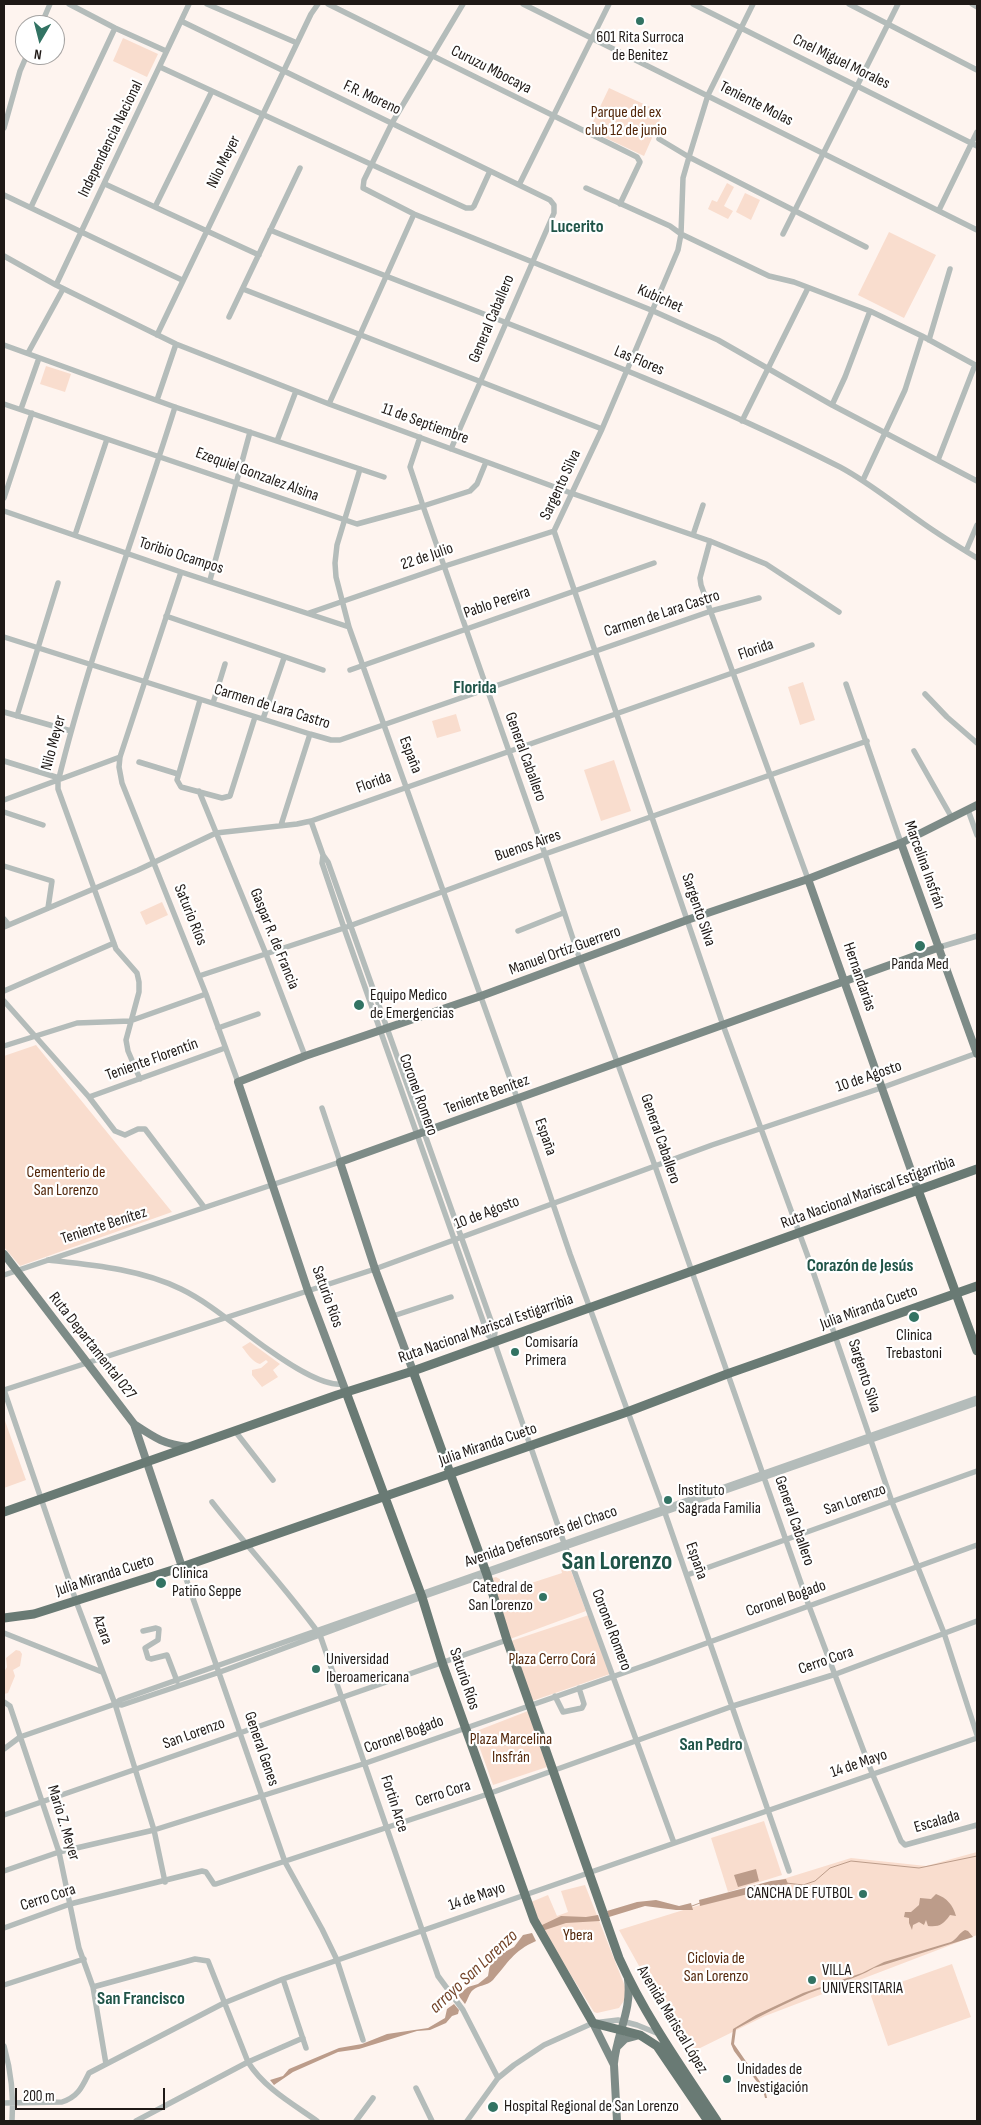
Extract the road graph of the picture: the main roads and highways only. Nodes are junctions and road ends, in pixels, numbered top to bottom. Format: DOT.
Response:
graph roads {
  1 [pos="977,805"];
  2 [pos="901,843"];
  3 [pos="808,879"];
  4 [pos="940,947"];
  5 [pos="845,983"];
  6 [pos="977,1054"];
  7 [pos="238,1082"];
  8 [pos="977,1169"];
  9 [pos="918,1190"];
  10 [pos="4,1254"];
  11 [pos="977,1286"];
  12 [pos="957,1292"];
  13 [pos="977,1351"];
  14 [pos="413,1370"];
  15 [pos="340,1389"];
  16 [pos="134,1424"];
  17 [pos="188,1446"];
  18 [pos="146,1462"];
  19 [pos="449,1474"];
  20 [pos="384,1497"];
  21 [pos="4,1512"];
  22 [pos="182,1567"];
  23 [pos="4,1618"];
  24 [pos="628,1978"];
  25 [pos="593,2023"];
  26 [pos="623,2025"];
  27 [pos="640,2035"];
  28 [pos="615,2050"];
  29 [pos="614,2064"];
  30 [pos="617,2121"];
  31 [pos="708,2121"];
  32 [pos="717,2121"];
  1 -- 2 [label="main road, Manuel Ortíz Guerrero"];
  2 -- 3 [label="main road, Manuel Ortíz Guerrero"];
  2 -- 4 [label="main road, Marcelina Insfrán"];
  3 -- 5 [label="main road, Hernandarias"];
  3 -- 7 [label="main road, Manuel Ortíz Guerrero"];
  4 -- 5 [label="main road, Teniente Benítez"];
  4 -- 6 [label="main road, Marcelina Insfrán"];
  5 -- 9 [label="main road, Hernandarias"];
  5 -- 14 [label="main road, Teniente Benítez"];
  7 -- 15 [label="main road, Saturio Ríos"];
  8 -- 9 [label="highway, Ruta Nacional Mariscal Estigarribia"];
  9 -- 12 [label="highway, Hernandarias"];
  9 -- 14 [label="highway, Ruta Nacional Mariscal Estigarribia"];
  10 -- 16 [label="main road, Ruta Departamental 027"];
  11 -- 12 [label="highway, Julia Miranda Cueto"];
  12 -- 13 [label="highway, Hernandarias"];
  12 -- 19 [label="highway, Julia Miranda Cueto"];
  14 -- 15 [label="highway, Ruta Nacional Mariscal Estigarribia"];
  14 -- 19 [label="highway, Avenida Mariscal López"];
  15 -- 17 [label="highway, Ruta Nacional Mariscal Estigarribia"];
  15 -- 20 [label="highway, Saturio Ríos"];
  16 -- 17 [label="main road"];
  16 -- 18 [label="main road, Ruta Departamental 027"];
  17 -- 18 [label="highway, Ruta Nacional Mariscal Estigarribia"];
  18 -- 21 [label="highway, Ruta Nacional Mariscal Estigarribia"];
  18 -- 22 [label="main road, General Genes"];
  19 -- 20 [label="highway, Julia Miranda Cueto"];
  19 -- 24 [label="highway, Avenida Mariscal López"];
  20 -- 22 [label="highway, Julia Miranda Cueto"];
  20 -- 25 [label="highway, Saturio Ríos"];
  22 -- 23 [label="highway, Julia Miranda Cueto"];
  24 -- 26 [label="main road"];
  24 -- 32 [label="highway, Avenida Mariscal López"];
  25 -- 26 [label="highway, Avenida Mariscal López"];
  25 -- 29 [label="main road"];
  26 -- 27 [label="highway, Avenida Mariscal López"];
  26 -- 28 [label="main road"];
  27 -- 28 [label="main road"];
  27 -- 31 [label="highway, Avenida Mariscal López"];
  28 -- 29 [label="main road"];
  29 -- 30 [label="main road"];
}
